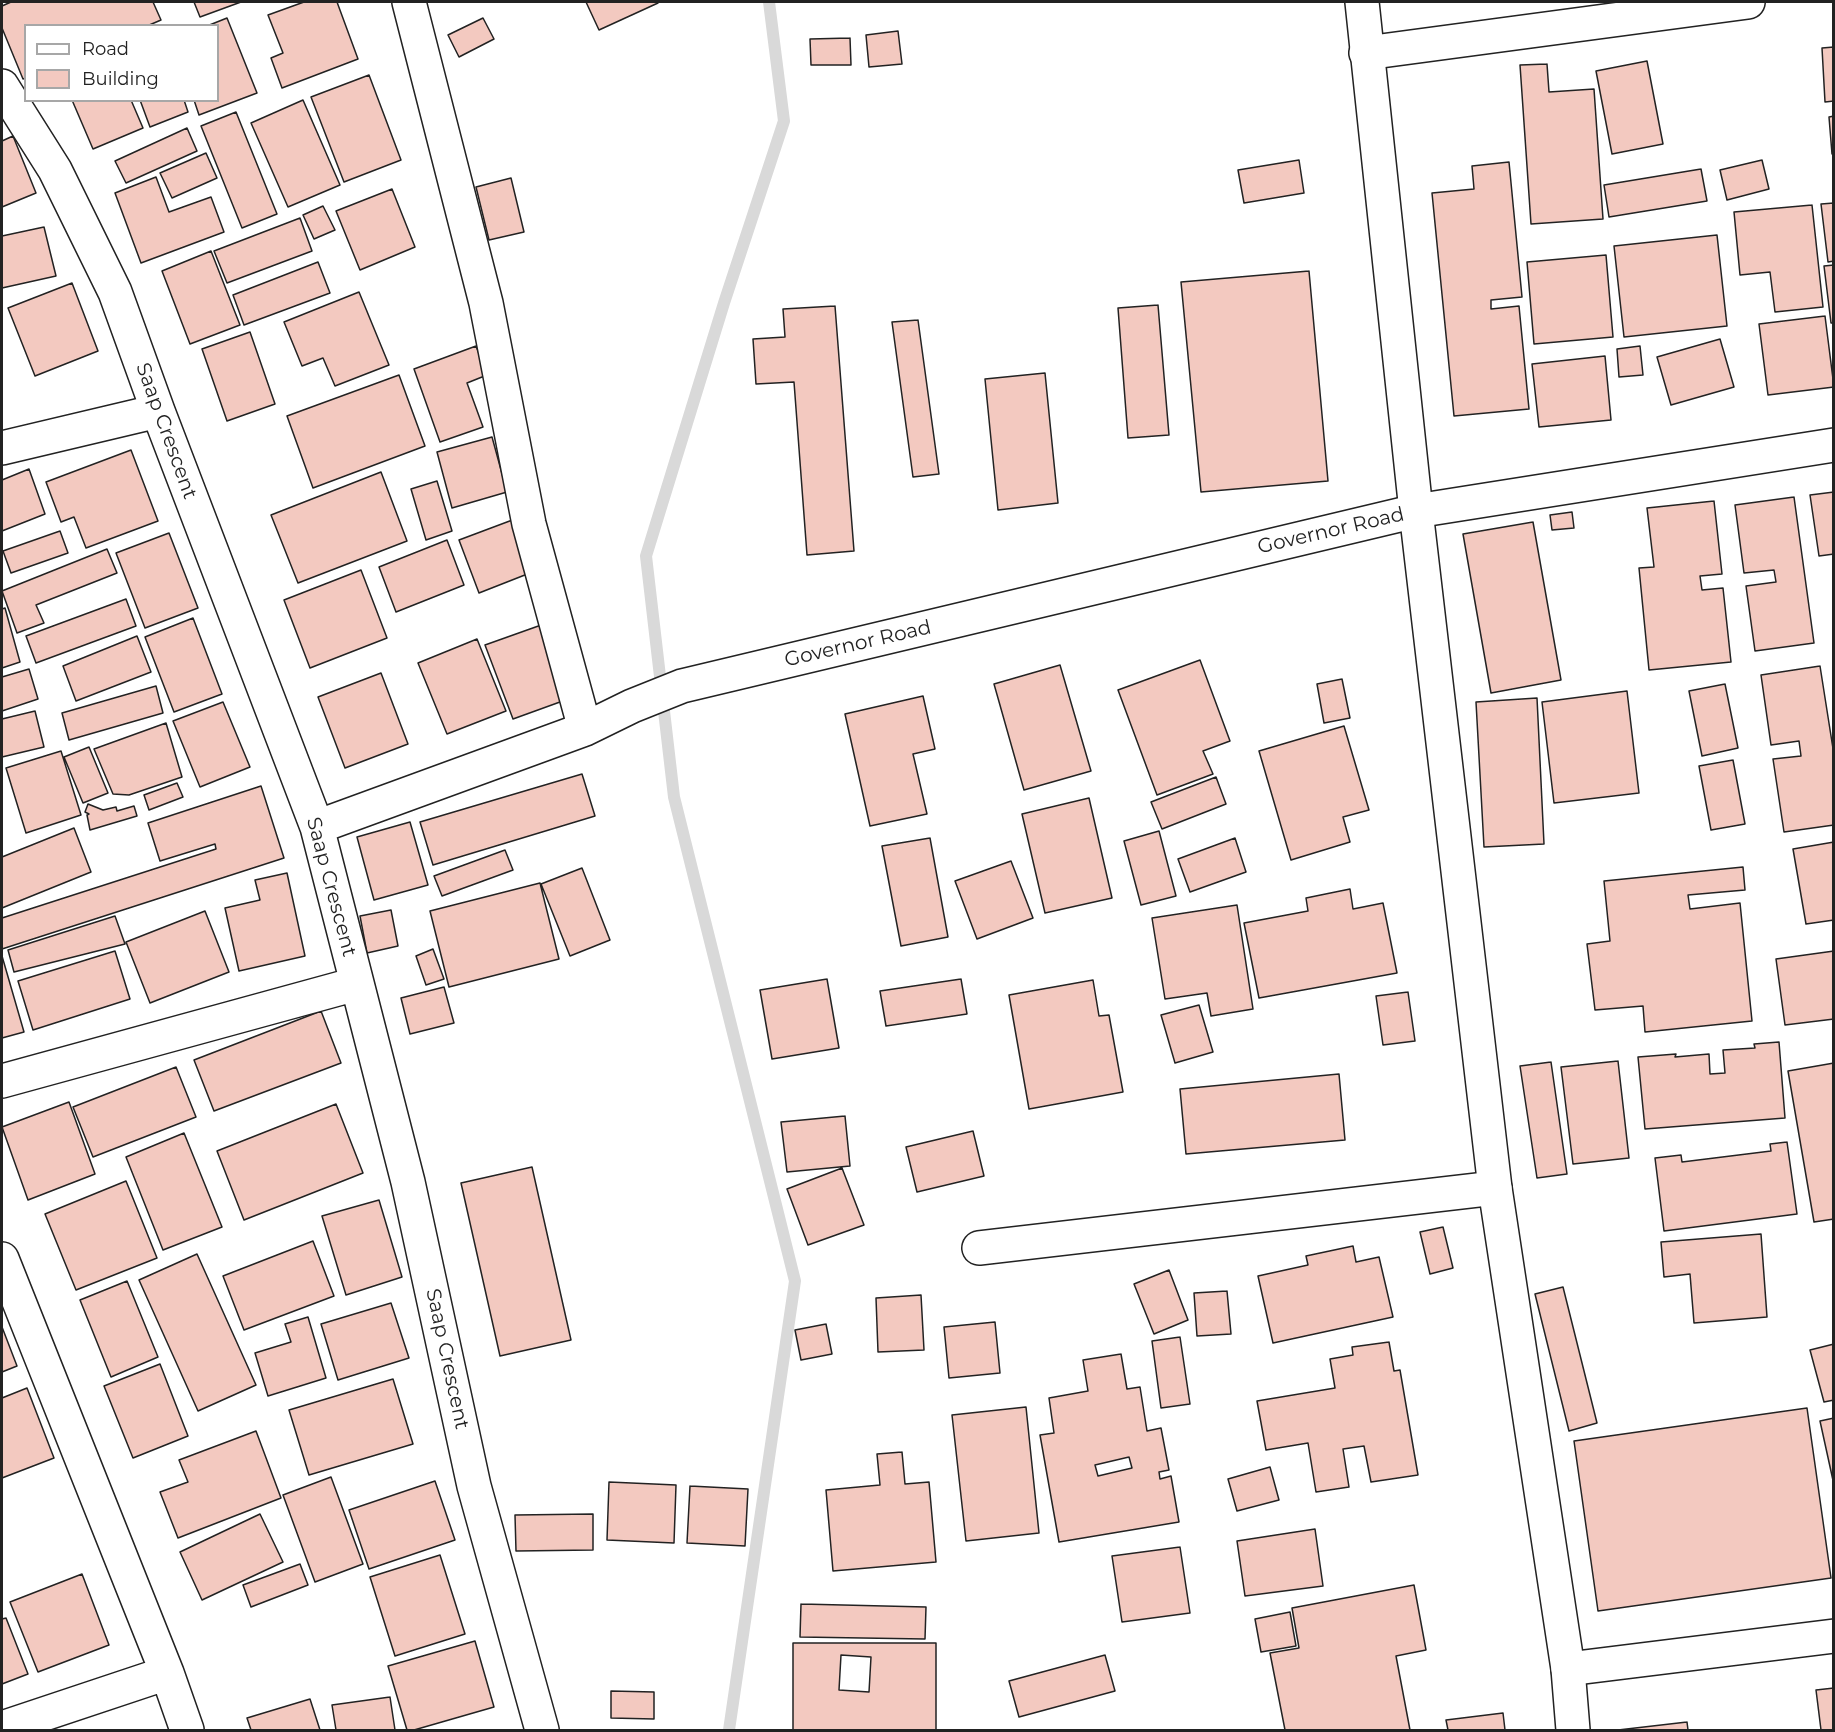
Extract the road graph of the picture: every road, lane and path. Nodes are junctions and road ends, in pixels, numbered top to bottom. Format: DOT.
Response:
graph roads {
  1 [pos="408,2"];
  2 [pos="1362,2"];
  3 [pos="1748,2"];
  4 [pos="1366,53"];
  5 [pos="2,86"];
  6 [pos="158,411"];
  7 [pos="1833,445"];
  8 [pos="2,448"];
  9 [pos="1416,511"];
  10 [pos="585,729"];
  11 [pos="317,827"];
  12 [pos="356,984"];
  13 [pos="2,1081"];
  14 [pos="1495,1188"];
  15 [pos="979,1248"];
  16 [pos="2,1259"];
  17 [pos="1833,1636"];
  18 [pos="1568,1669"];
  19 [pos="167,1673"];
  20 [pos="2,1728"];
  21 [pos="187,1731"];
  22 [pos="542,1731"];
  23 [pos="1573,1731"];
  1 -- 10 [label="street"];
  2 -- 4 [label="street"];
  3 -- 4 [label="street"];
  4 -- 9 [label="street"];
  5 -- 6 [label="street, Saap Crescent"];
  6 -- 8 [label="street"];
  6 -- 11 [label="street, Saap Crescent"];
  7 -- 9 [label="street, Governor Road"];
  9 -- 10 [label="street, Governor Road"];
  9 -- 14 [label="street"];
  10 -- 11 [label="street, Governor Road"];
  11 -- 12 [label="street, Saap Crescent"];
  12 -- 13 [label="street"];
  12 -- 22 [label="street, Saap Crescent"];
  14 -- 15 [label="street"];
  14 -- 18 [label="street"];
  16 -- 19 [label="street"];
  17 -- 18 [label="street"];
  18 -- 23 [label="street"];
  19 -- 20 [label="street"];
  19 -- 21 [label="street"];
}
